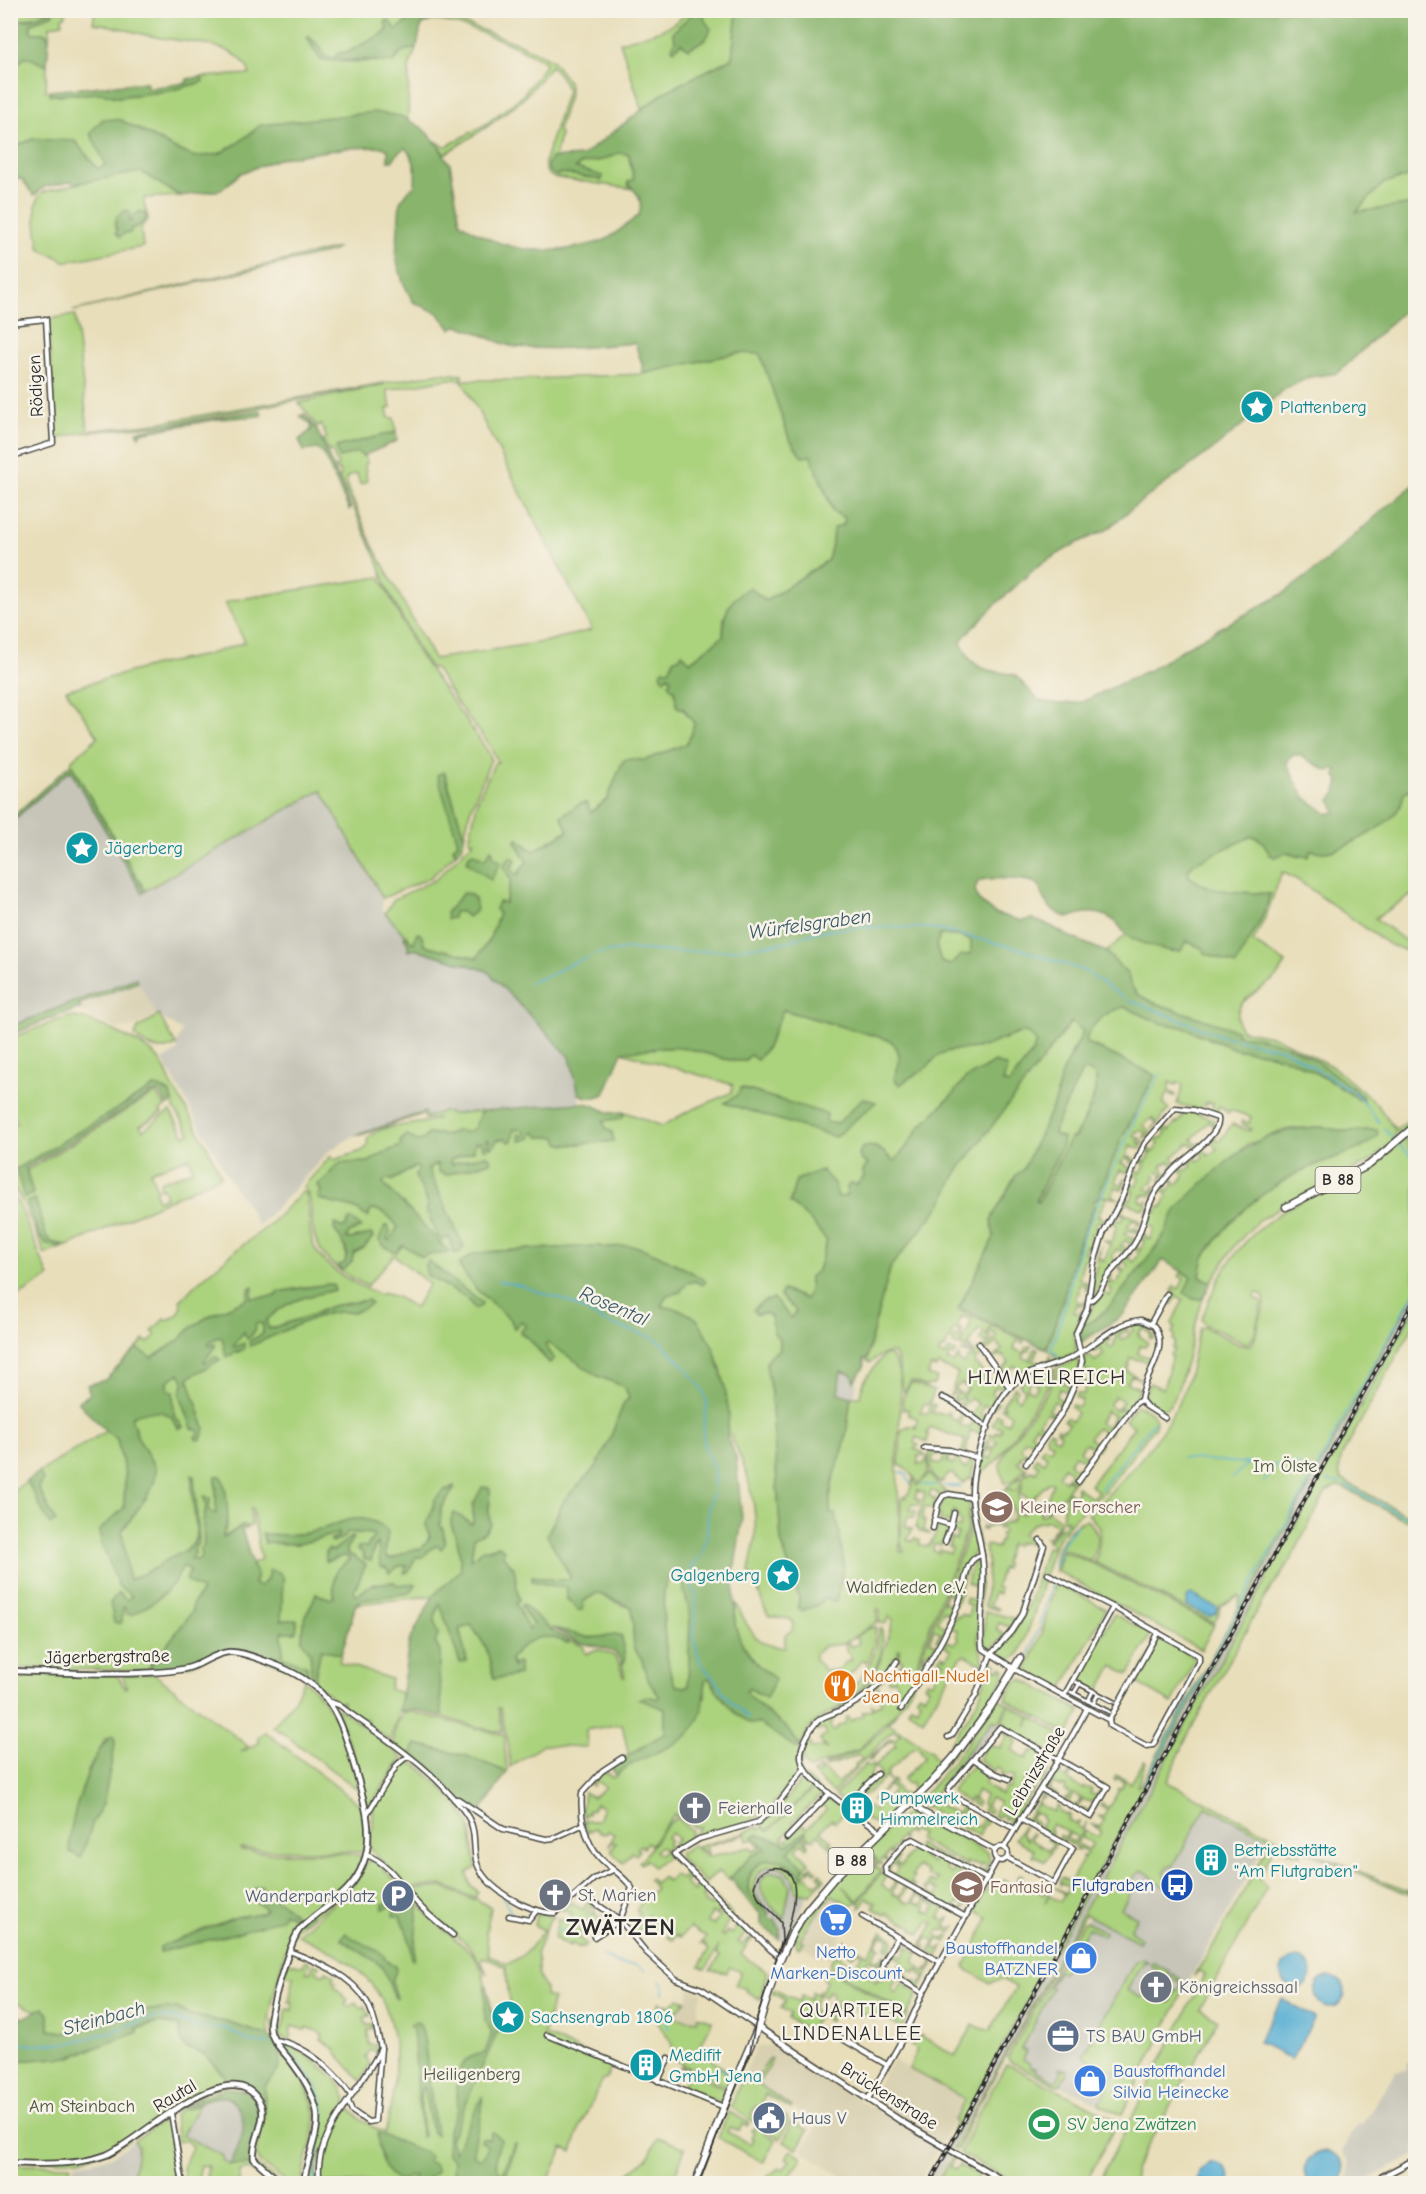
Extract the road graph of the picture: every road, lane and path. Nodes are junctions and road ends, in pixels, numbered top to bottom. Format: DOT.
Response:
graph roads {
  1 [pos="10,323"];
  2 [pos="10,457"];
  3 [pos="1416,1125"];
  4 [pos="1286,1207"];
  5 [pos="1167,1294"];
  6 [pos="1088,1302"];
  7 [pos="1151,1323"];
  8 [pos="979,1344"];
  9 [pos="1080,1353"];
  10 [pos="1010,1388"];
  11 [pos="942,1397"];
  12 [pos="1141,1400"];
  13 [pos="1165,1418"];
  14 [pos="988,1428"];
  15 [pos="924,1448"];
  16 [pos="978,1458"];
  17 [pos="1026,1464"];
  18 [pos="1078,1482"];
  19 [pos="972,1498"];
  20 [pos="954,1513"];
  21 [pos="934,1520"];
  22 [pos="951,1524"];
  23 [pos="933,1528"];
  24 [pos="1040,1540"];
  25 [pos="945,1542"];
  26 [pos="982,1555"];
  27 [pos="1048,1574"];
  28 [pos="1113,1607"];
  29 [pos="1158,1632"];
  30 [pos="991,1654"];
  31 [pos="1020,1658"];
  32 [pos="897,1661"];
  33 [pos="1014,1669"];
  34 [pos="10,1671"];
  35 [pos="1093,1691"];
  36 [pos="1098,1694"];
  37 [pos="1064,1696"];
  38 [pos="1087,1701"];
  39 [pos="330,1702"];
  40 [pos="1114,1702"];
  41 [pos="1093,1704"];
  42 [pos="1087,1708"];
  43 [pos="901,1709"];
  44 [pos="1109,1713"];
  45 [pos="1109,1720"];
  46 [pos="948,1737"];
  47 [pos="409,1757"];
  48 [pos="622,1758"];
  49 [pos="1059,1759"];
  50 [pos="975,1760"];
  51 [pos="804,1769"];
  52 [pos="878,1774"];
  53 [pos="1009,1779"];
  54 [pos="1041,1789"];
  55 [pos="829,1794"];
  56 [pos="453,1799"];
  57 [pos="911,1802"];
  58 [pos="849,1808"];
  59 [pos="366,1815"];
  60 [pos="1020,1819"];
  61 [pos="582,1825"];
  62 [pos="1015,1829"];
  63 [pos="880,1833"];
  64 [pos="787,1838"];
  65 [pos="1004,1848"];
  66 [pos="995,1850"];
  67 [pos="366,1855"];
  68 [pos="1008,1857"];
  69 [pos="997,1860"];
  70 [pos="613,1870"];
  71 [pos="987,1879"];
  72 [pos="579,1892"];
  73 [pos="537,1910"];
  74 [pos="509,1916"];
  75 [pos="862,1916"];
  76 [pos="966,1917"];
  77 [pos="620,1920"];
  78 [pos="453,1935"];
  79 [pos="594,1937"];
  80 [pos="898,1937"];
  81 [pos="289,1951"];
  82 [pos="780,1957"];
  83 [pos="940,1962"];
  84 [pos="923,1993"];
  85 [pos="758,2027"];
  86 [pos="829,2031"];
  87 [pos="547,2035"];
  88 [pos="273,2040"];
  89 [pos="381,2048"];
  90 [pos="669,2058"];
  91 [pos="887,2065"];
  92 [pos="658,2081"];
  93 [pos="351,2095"];
  94 [pos="868,2099"];
  95 [pos="348,2101"];
  96 [pos="724,2106"];
  97 [pos="171,2113"];
  98 [pos="1416,2159"];
  99 [pos="10,2163"];
  100 [pos="183,2184"];
  101 [pos="282,2184"];
  102 [pos="304,2184"];
  103 [pos="320,2184"];
  104 [pos="695,2184"];
  105 [pos="1009,2184"];
  106 [pos="1368,2184"];
  1 -- 2 [label="street, Rödigen"];
  3 -- 4 [label="main road, B 88"];
  5 -- 7 [label="street"];
  6 -- 6 [label="street"];
  6 -- 9 [label="street"];
  7 -- 9 [label="street"];
  7 -- 12 [label="street"];
  8 -- 10 [label="street"];
  9 -- 10 [label="street"];
  9 -- 17 [label="street"];
  10 -- 14 [label="street"];
  11 -- 14 [label="street"];
  12 -- 13 [label="street"];
  12 -- 18 [label="street"];
  14 -- 16 [label="street"];
  15 -- 16 [label="street"];
  16 -- 19 [label="street"];
  19 -- 21 [label="street"];
  19 -- 26 [label="street"];
  20 -- 22 [label="street"];
  21 -- 22 [label="street"];
  21 -- 23 [label="street"];
  22 -- 25 [label="street"];
  24 -- 30 [label="street"];
  26 -- 30 [label="street"];
  26 -- 43 [label="street"];
  27 -- 28 [label="street"];
  28 -- 29 [label="street"];
  28 -- 37 [label="street"];
  29 -- 45 [label="street"];
  29 -- 45 [label="street"];
  30 -- 33 [label="street"];
  30 -- 46 [label="street"];
  31 -- 33 [label="main road, B 88"];
  32 -- 51 [label="street"];
  33 -- 37 [label="street"];
  33 -- 57 [label="main road, B 88"];
  34 -- 39 [label="street, Jägerbergstraße"];
  35 -- 36 [label="street"];
  35 -- 38 [label="street"];
  35 -- 38 [label="street"];
  36 -- 40 [label="street"];
  36 -- 41 [label="street"];
  37 -- 42 [label="street"];
  38 -- 41 [label="street"];
  39 -- 47 [label="street, Jägerbergstraße"];
  39 -- 59 [label="street, Jägerbergstraße"];
  41 -- 44 [label="street"];
  42 -- 45 [label="street"];
  42 -- 49 [label="street, Leibnizstraße"];
  47 -- 56 [label="street, Jägerbergstraße"];
  47 -- 59 [label="street"];
  48 -- 61 [label="street"];
  49 -- 50 [label="street"];
  49 -- 54 [label="street, Leibnizstraße"];
  49 -- 54 [label="street"];
  50 -- 53 [label="street"];
  50 -- 62 [label="street"];
  51 -- 55 [label="street"];
  51 -- 82 [label="street"];
  52 -- 58 [label="street"];
  54 -- 60 [label="street, Leibnizstraße"];
  55 -- 58 [label="street"];
  55 -- 64 [label="street"];
  56 -- 61 [label="street"];
  56 -- 73 [label="street, Jägerbergstraße"];
  57 -- 63 [label="main road, B 88"];
  57 -- 66 [label="street"];
  58 -- 63 [label="street"];
  59 -- 67 [label="street, Jägerbergstraße"];
  60 -- 62 [label="street, Leibnizstraße"];
  60 -- 68 [label="street"];
  61 -- 70 [label="street"];
  62 -- 65 [label="street, Leibnizstraße"];
  63 -- 82 [label="main road, B 88"];
  65 -- 66 [label="street"];
  65 -- 68 [label="street"];
  66 -- 69 [label="street"];
  67 -- 78 [label="street"];
  67 -- 81 [label="street"];
  68 -- 69 [label="street"];
  69 -- 71 [label="street"];
  70 -- 72 [label="street"];
  70 -- 77 [label="street"];
  71 -- 76 [label="street"];
  71 -- 76 [label="street"];
  72 -- 73 [label="street, Jägerbergstraße"];
  72 -- 77 [label="street"];
  73 -- 74 [label="street"];
  75 -- 80 [label="street"];
  76 -- 83 [label="street"];
  77 -- 79 [label="street"];
  77 -- 85 [label="street"];
  80 -- 83 [label="street"];
  80 -- 84 [label="street"];
  81 -- 88 [label="street"];
  81 -- 89 [label="street"];
  82 -- 85 [label="main road, B 88"];
  83 -- 84 [label="street"];
  84 -- 91 [label="street"];
  85 -- 94 [label="street, Brückenstraße"];
  85 -- 96 [label="main road, B 88"];
  86 -- 91 [label="street"];
  87 -- 92 [label="street"];
  88 -- 93 [label="street"];
  88 -- 102 [label="street"];
  89 -- 93 [label="street"];
  89 -- 95 [label="street"];
  90 -- 92 [label="street"];
  91 -- 94 [label="street"];
  92 -- 96 [label="street"];
  93 -- 95 [label="street"];
  94 -- 105 [label="street, Brückenstraße"];
  95 -- 103 [label="street"];
  96 -- 104 [label="main road, B 88"];
  97 -- 99 [label="street, Rautal"];
  97 -- 100 [label="street"];
  97 -- 101 [label="street, Rautal"];
  98 -- 106 [label="street"];
}
